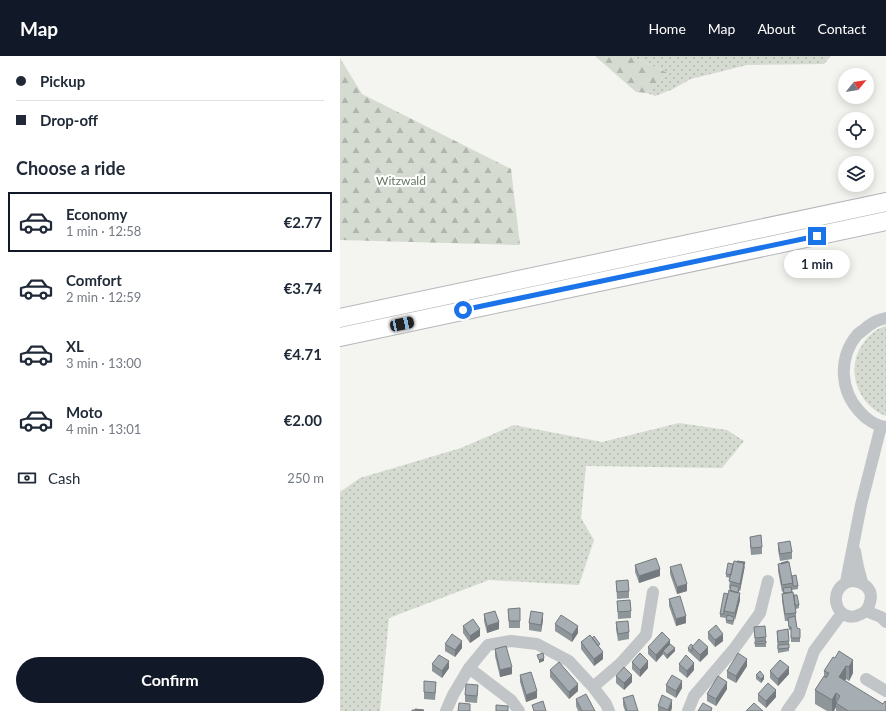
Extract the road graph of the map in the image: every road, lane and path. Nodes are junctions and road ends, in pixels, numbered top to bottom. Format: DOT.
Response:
graph roads {
  1 [pos="886,202"];
  2 [pos="886,221"];
  3 [pos="886,227"];
  4 [pos="833,232"];
  5 [pos="340,318"];
  6 [pos="886,318"];
  7 [pos="340,337"];
  8 [pos="883,427"];
  9 [pos="855,536"];
  10 [pos="768,580"];
  11 [pos="846,582"];
  12 [pos="862,582"];
  13 [pos="653,592"];
  14 [pos="866,610"];
  15 [pos="842,614"];
  16 [pos="886,622"];
  17 [pos="469,668"];
  18 [pos="866,679"];
  19 [pos="593,687"];
  20 [pos="886,691"];
  21 [pos="446,711"];
  22 [pos="519,711"];
  23 [pos="609,711"];
  24 [pos="688,711"];
  25 [pos="787,711"];
  1 -- 5 [label="highway"];
  2 -- 4 [label="highway"];
  3 -- 4 [label="highway"];
  4 -- 7 [label="highway"];
  6 -- 8 [label="street"];
  8 -- 9 [label="street"];
  9 -- 11 [label="street"];
  9 -- 12 [label="street"];
  10 -- 24 [label="street"];
  11 -- 12 [label="street"];
  11 -- 15 [label="street"];
  12 -- 14 [label="street"];
  13 -- 19 [label="street"];
  14 -- 15 [label="street"];
  14 -- 16 [label="street"];
  15 -- 25 [label="street"];
  17 -- 19 [label="street"];
  17 -- 21 [label="street"];
  17 -- 22 [label="street"];
  18 -- 20 [label="street"];
  19 -- 23 [label="street"];
}
